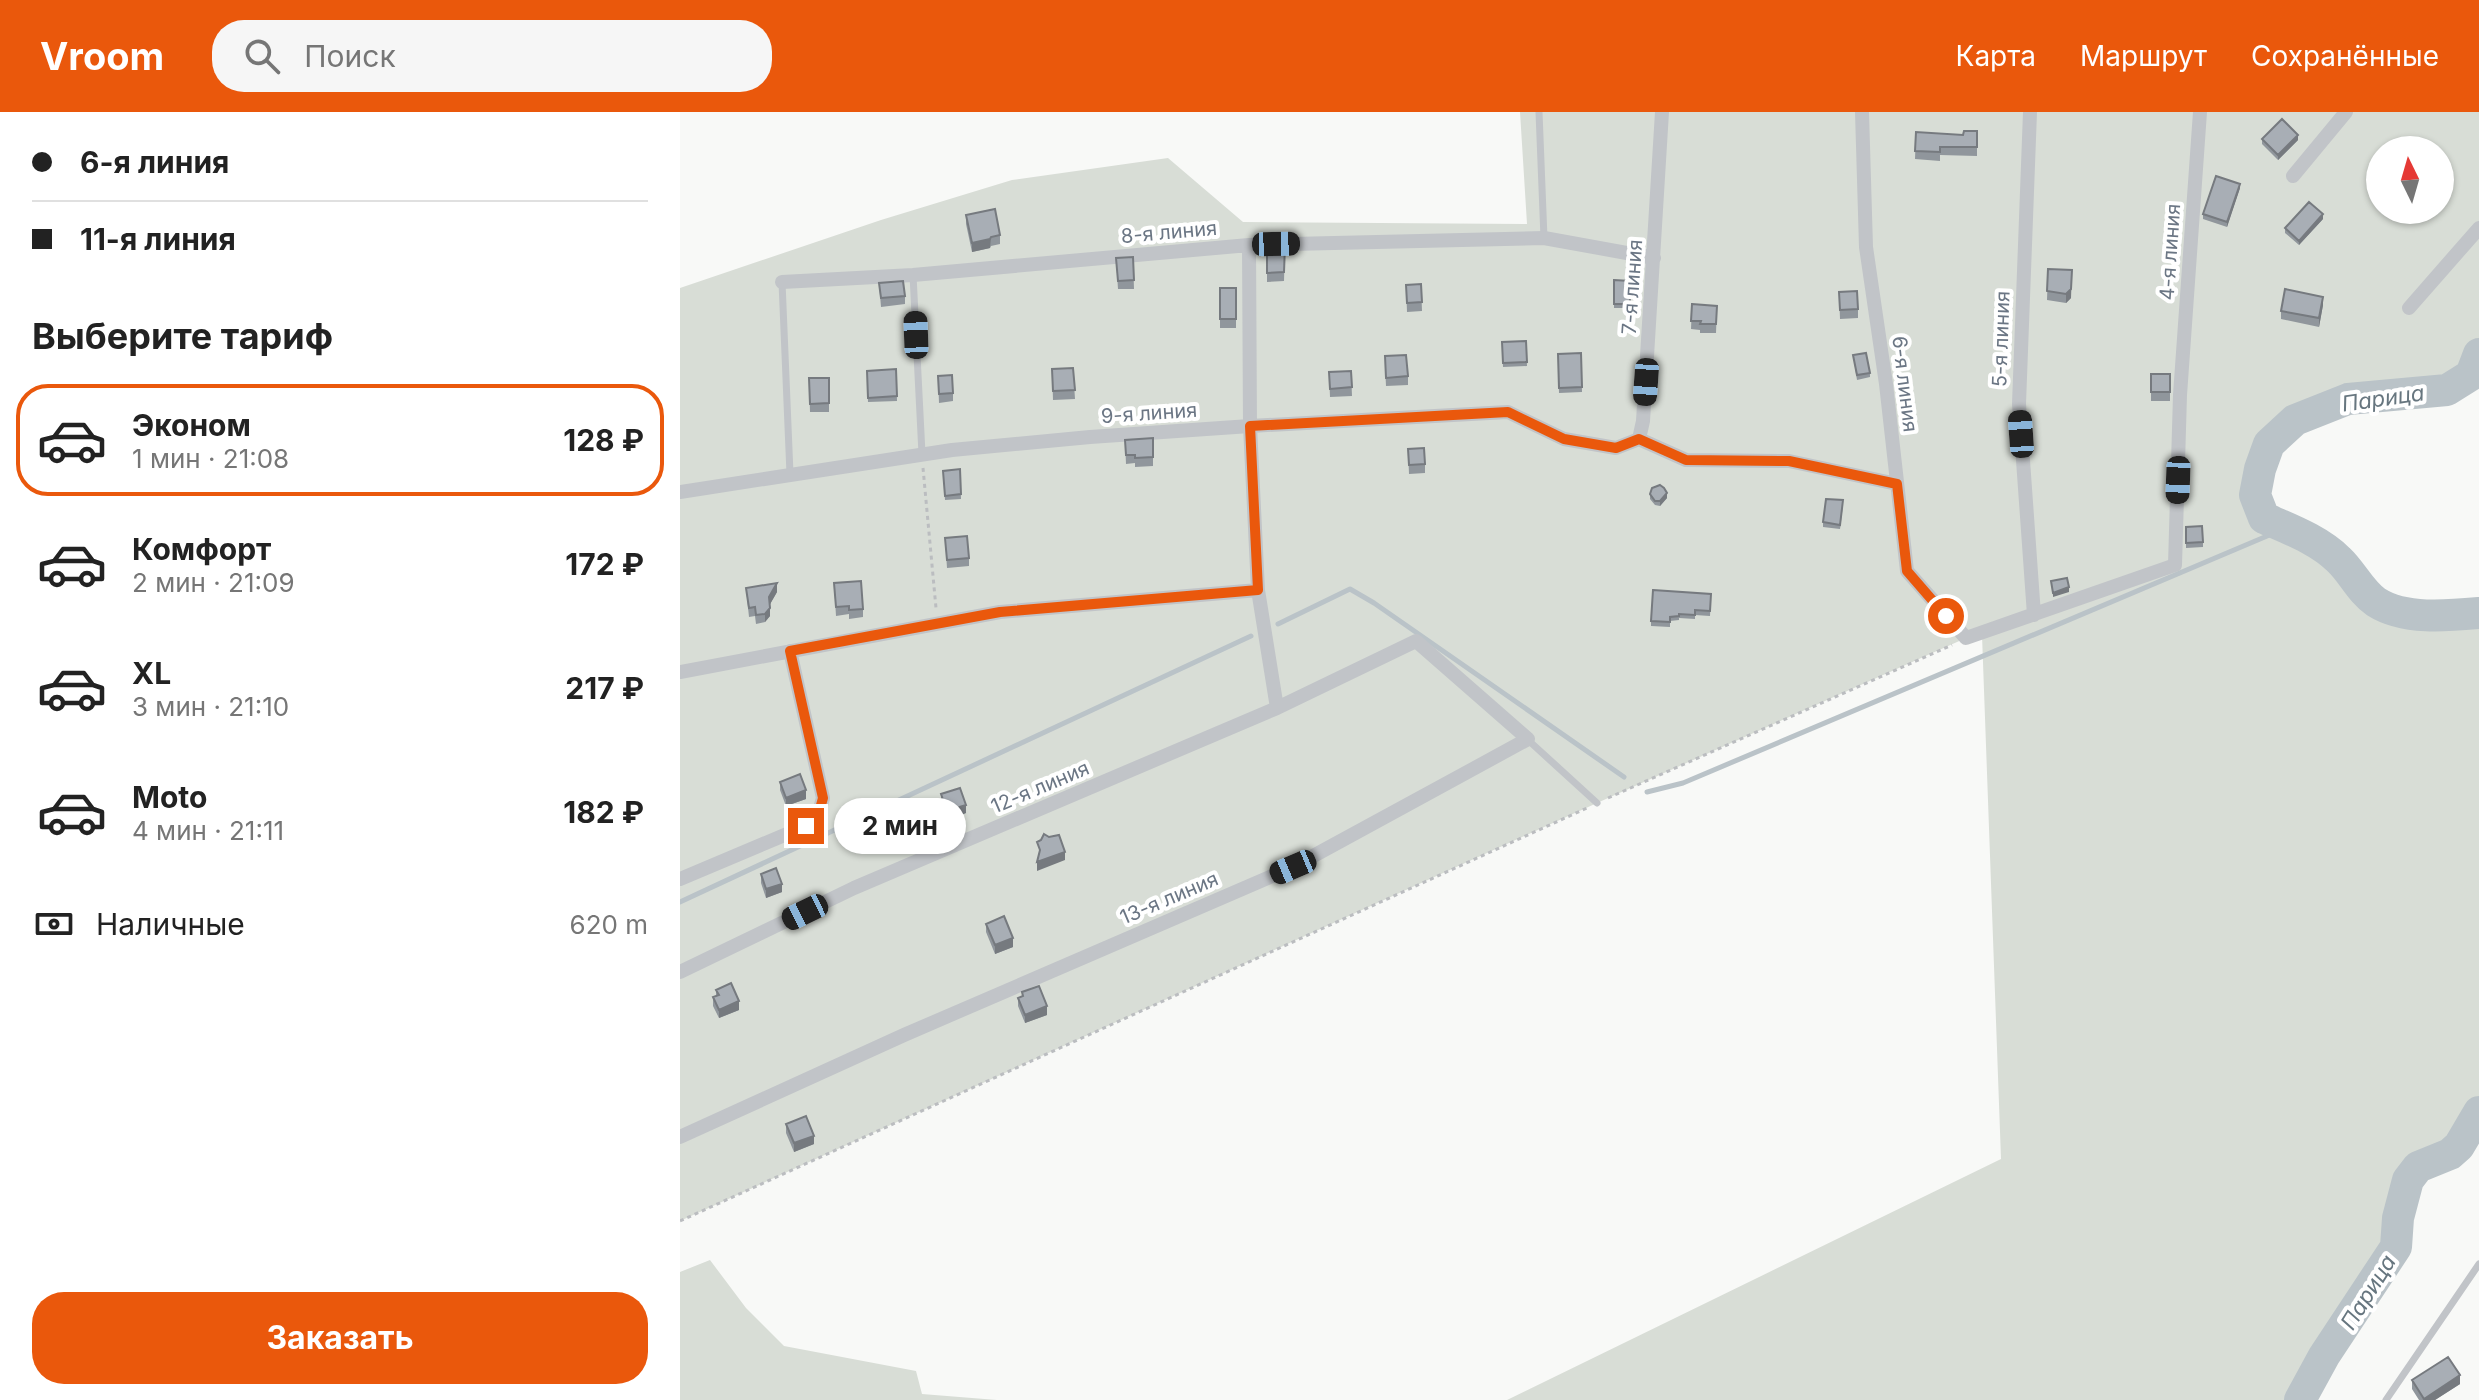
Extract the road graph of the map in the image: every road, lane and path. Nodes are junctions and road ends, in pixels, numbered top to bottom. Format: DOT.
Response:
graph roads {
  1 [pos="1539,112"];
  2 [pos="1662,112"];
  3 [pos="1862,112"];
  4 [pos="2030,112"];
  5 [pos="2200,112"];
  6 [pos="2346,112"];
  7 [pos="2293,176"];
  8 [pos="2479,228"];
  9 [pos="1544,238"];
  10 [pos="1249,245"];
  11 [pos="1654,258"];
  12 [pos="913,275"];
  13 [pos="782,282"];
  14 [pos="2409,308"];
  15 [pos="1250,426"];
  16 [pos="1639,439"];
  17 [pos="922,454"];
  18 [pos="790,474"];
  19 [pos="1897,484"];
  20 [pos="680,492"];
  21 [pos="1258,590"];
  22 [pos="2034,615"];
  23 [pos="937,624"];
  24 [pos="1966,638"];
  25 [pos="790,651"];
  26 [pos="680,672"];
  27 [pos="1277,708"];
  28 [pos="1528,739"];
  29 [pos="1597,803"];
  30 [pos="680,879"];
  31 [pos="680,972"];
  32 [pos="680,1137"];
  33 [pos="680,1221"];
  34 [pos="2479,1264"];
  35 [pos="2386,1400"];
  1 -- 9 [label="lane"];
  2 -- 11 [label="street, 7-я линия"];
  3 -- 19 [label="street, 6-я линия"];
  4 -- 22 [label="street, 5-я линия"];
  5 -- 22 [label="street, 4-я линия"];
  6 -- 7 [label="street"];
  8 -- 14 [label="street"];
  9 -- 10 [label="street, 8-я линия"];
  9 -- 11 [label="street, 8-я линия"];
  10 -- 12 [label="street, 8-я линия"];
  10 -- 15 [label="street"];
  11 -- 16 [label="street, 7-я линия"];
  12 -- 13 [label="street, 8-я линия"];
  12 -- 17 [label="lane"];
  13 -- 18 [label="lane"];
  15 -- 16 [label="street, 9-я линия"];
  15 -- 17 [label="street, 9-я линия"];
  15 -- 21 [label="street"];
  16 -- 19 [label="street"];
  17 -- 18 [label="street, 9-я линия"];
  17 -- 23 [label="path"];
  18 -- 20 [label="street, 9-я линия"];
  19 -- 24 [label="street, 6-я линия"];
  21 -- 23 [label="street"];
  21 -- 27 [label="street"];
  22 -- 24 [label="street"];
  23 -- 25 [label="street"];
  24 -- 29 [label="path"];
  25 -- 26 [label="street"];
  25 -- 30 [label="street"];
  27 -- 28 [label="street, 12-я линия"];
  27 -- 31 [label="street, 12-я линия"];
  28 -- 29 [label="lane"];
  28 -- 32 [label="street, 13-я линия"];
  29 -- 33 [label="path"];
  34 -- 35 [label="lane"];
}
